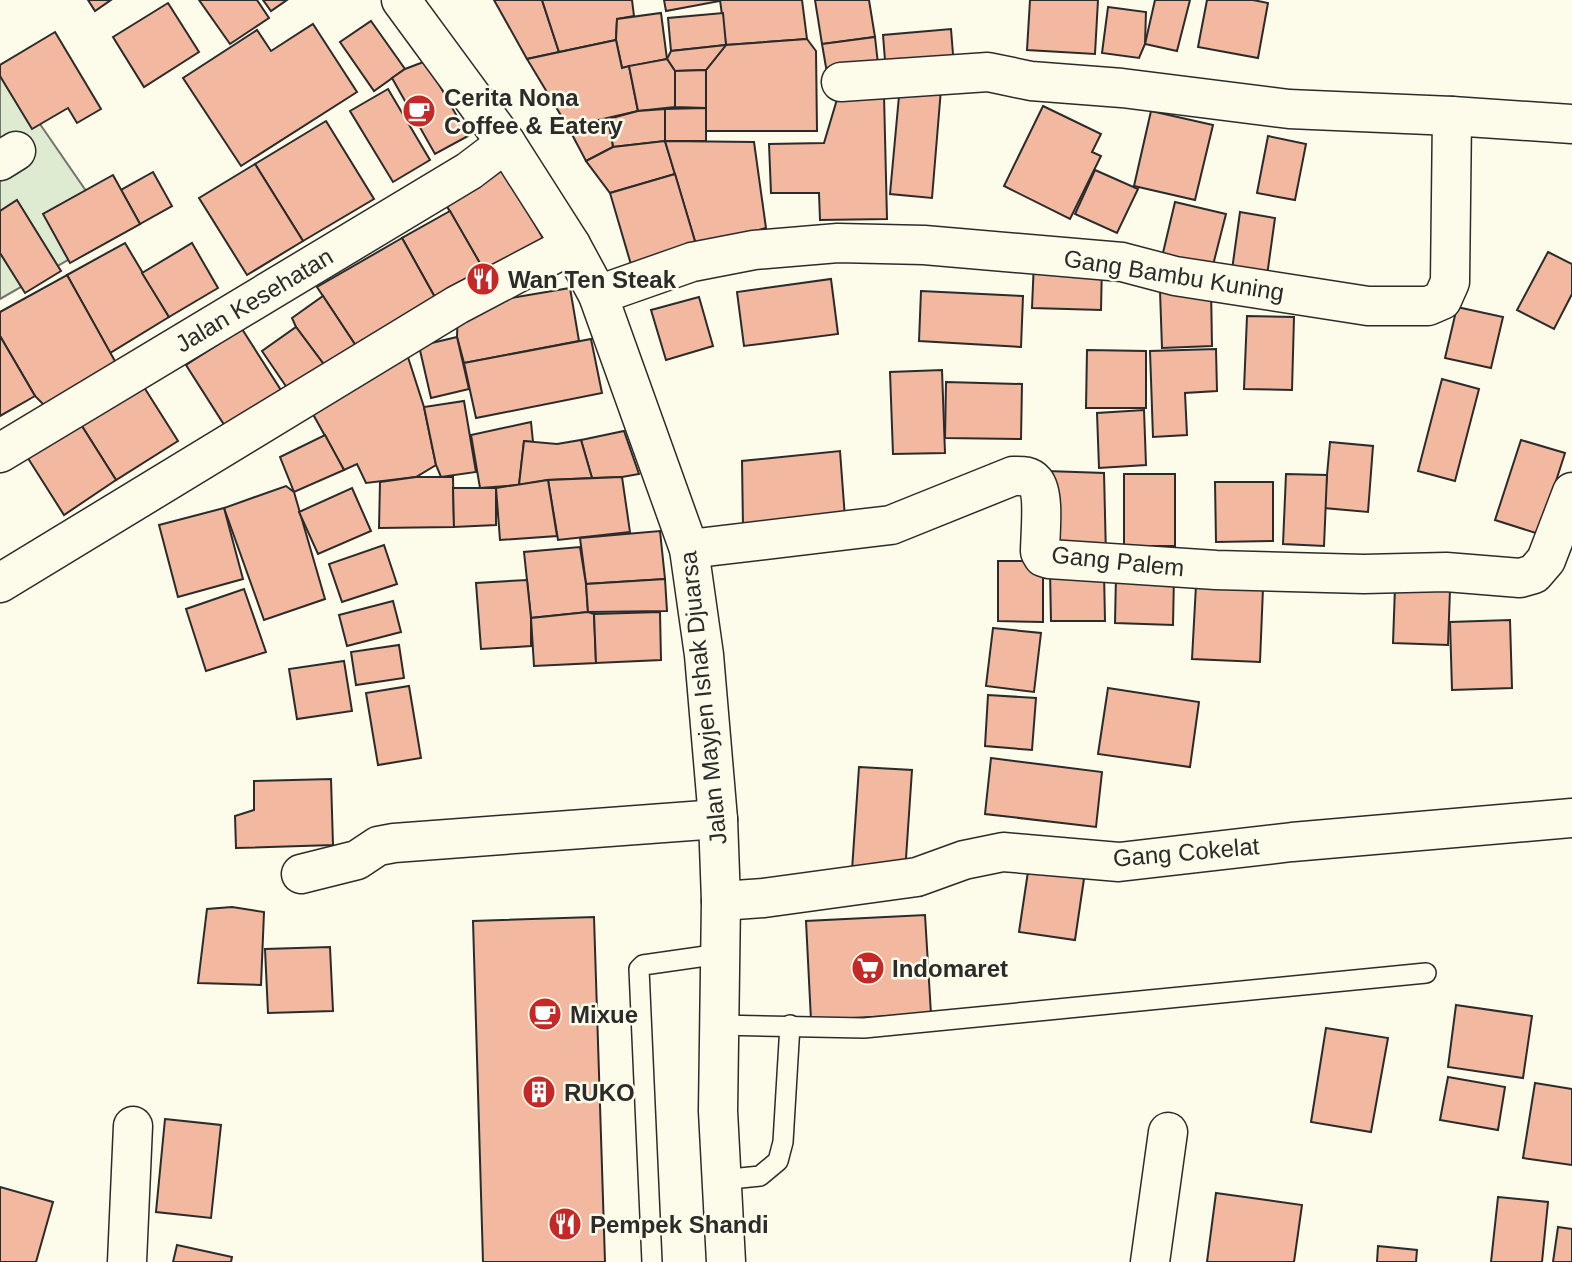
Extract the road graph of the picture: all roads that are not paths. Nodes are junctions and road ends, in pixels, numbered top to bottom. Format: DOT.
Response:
graph roads {
  1 [pos="411,3"];
  2 [pos="841,82"];
  3 [pos="1452,116"];
  4 [pos="1572,124"];
  5 [pos="506,142"];
  6 [pos="571,245"];
  7 [pos="598,295"];
  8 [pos="0,453"];
  9 [pos="1572,492"];
  10 [pos="690,549"];
  11 [pos="0,583"];
  12 [pos="1572,818"];
  13 [pos="718,819"];
  14 [pos="301,874"];
  15 [pos="721,901"];
  16 [pos="720,954"];
  17 [pos="1426,972"];
  18 [pos="719,1025"];
  19 [pos="790,1025"];
  20 [pos="133,1126"];
  21 [pos="1168,1132"];
  22 [pos="721,1180"];
  23 [pos="127,1262"];
  24 [pos="652,1262"];
  25 [pos="726,1262"];
  26 [pos="1150,1262"];
  1 -- 5 [label="street, Jalan Mayjen Ishak Djuarsa"];
  2 -- 3 [label="street"];
  3 -- 4 [label="street"];
  3 -- 7 [label="street, Gang Bambu Kuning"];
  5 -- 6 [label="street, Jalan Mayjen Ishak Djuarsa"];
  5 -- 8 [label="street, Jalan Kesehatan"];
  6 -- 7 [label="street, Jalan Mayjen Ishak Djuarsa"];
  6 -- 11 [label="street"];
  7 -- 10 [label="street, Jalan Mayjen Ishak Djuarsa"];
  9 -- 10 [label="street, Gang Palem"];
  10 -- 13 [label="street, Jalan Mayjen Ishak Djuarsa"];
  12 -- 15 [label="street, Gang Cokelat"];
  13 -- 14 [label="street"];
  13 -- 15 [label="street, Jalan Mayjen Ishak Djuarsa"];
  15 -- 16 [label="street, Jalan Mayjen Ishak Djuarsa"];
  16 -- 18 [label="street, Jalan Mayjen Ishak Djuarsa"];
  16 -- 24 [label="lane"];
  17 -- 19 [label="lane"];
  18 -- 19 [label="lane"];
  18 -- 22 [label="street, Jalan Mayjen Ishak Djuarsa"];
  19 -- 22 [label="lane"];
  20 -- 23 [label="street"];
  21 -- 26 [label="street"];
  22 -- 25 [label="street, Jalan Mayjen Ishak Djuarsa"];
}
